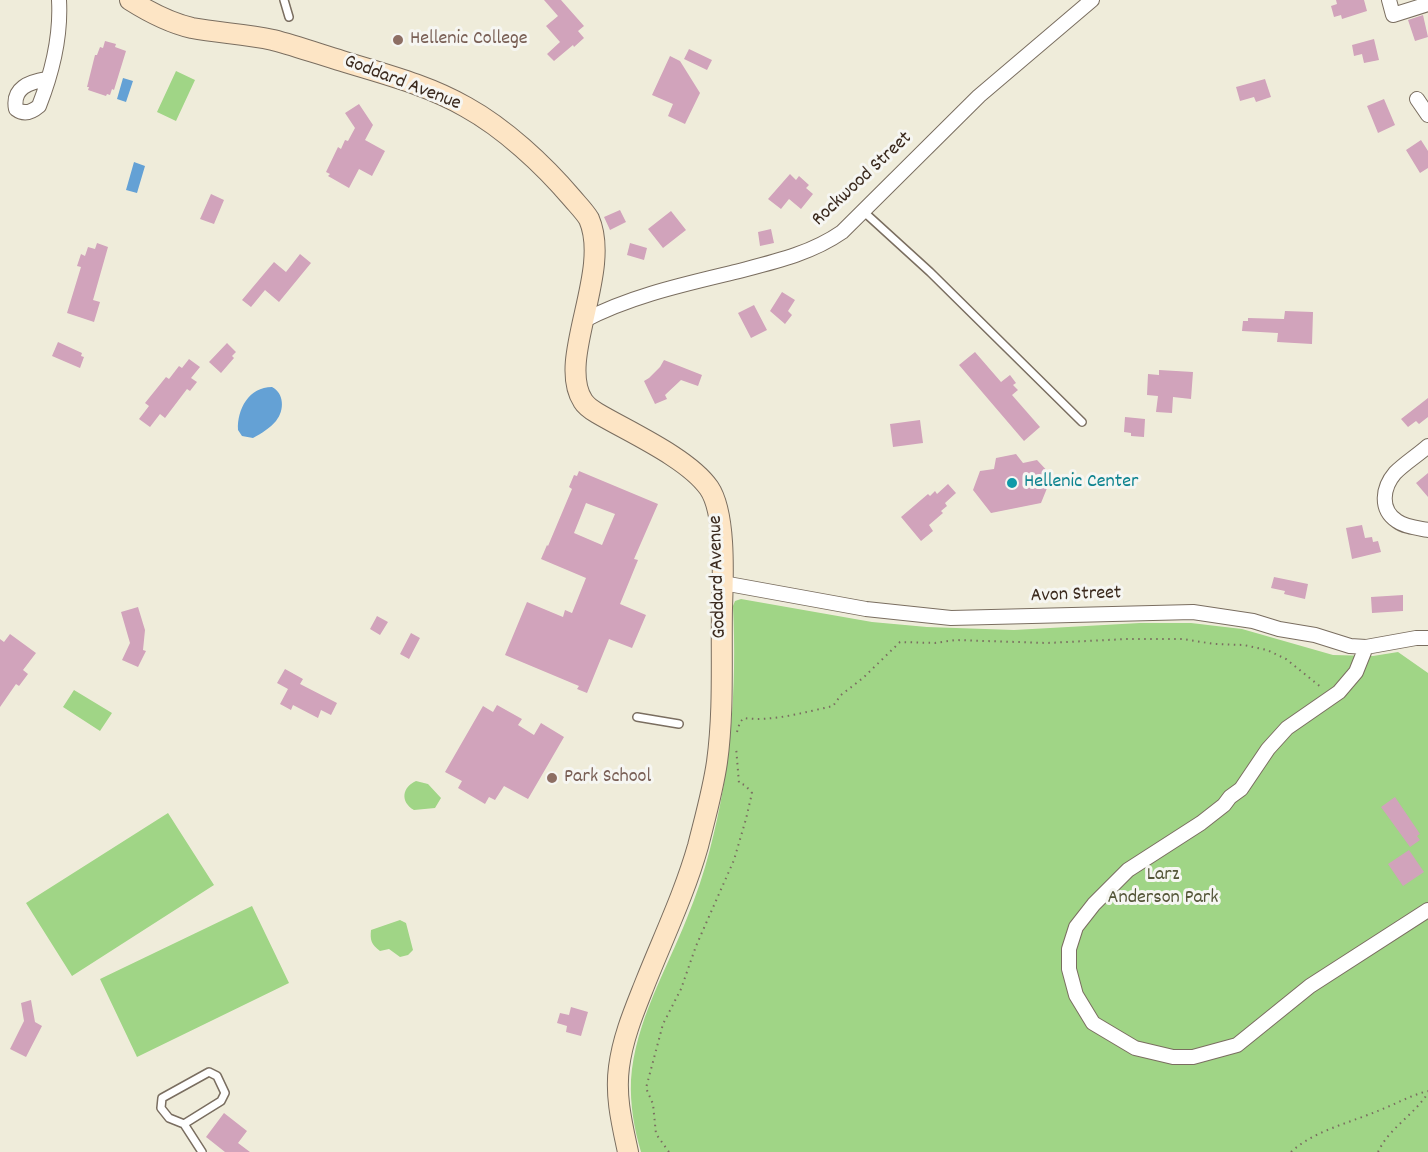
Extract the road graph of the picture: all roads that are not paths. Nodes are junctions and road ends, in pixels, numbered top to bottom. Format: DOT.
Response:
graph roads {
  1 [pos="59,0"];
  2 [pos="130,0"];
  3 [pos="284,0"];
  4 [pos="1092,0"];
  5 [pos="1389,0"];
  6 [pos="1428,4"];
  7 [pos="289,17"];
  8 [pos="47,79"];
  9 [pos="1417,99"];
  10 [pos="1428,115"];
  11 [pos="863,211"];
  12 [pos="583,321"];
  13 [pos="1082,422"];
  14 [pos="1428,446"];
  15 [pos="1428,530"];
  16 [pos="723,583"];
  17 [pos="1428,638"];
  18 [pos="1366,648"];
  19 [pos="637,717"];
  20 [pos="679,723"];
  21 [pos="1428,910"];
  22 [pos="184,1124"];
  23 [pos="202,1152"];
  24 [pos="628,1152"];
  1 -- 8 [label="street"];
  2 -- 12 [label="main road, Goddard Avenue"];
  3 -- 7 [label="lane"];
  4 -- 11 [label="street, Rockwood Street"];
  5 -- 6 [label="street"];
  9 -- 10 [label="street"];
  11 -- 12 [label="street, Rockwood Street"];
  11 -- 13 [label="lane"];
  12 -- 16 [label="main road, Goddard Avenue"];
  14 -- 15 [label="street"];
  16 -- 18 [label="street, Avon Street"];
  16 -- 24 [label="main road, Goddard Avenue"];
  17 -- 18 [label="street, Avon Street"];
  18 -- 21 [label="street"];
  19 -- 20 [label="lane"];
  22 -- 22 [label="lane"];
  22 -- 23 [label="lane"];
}
